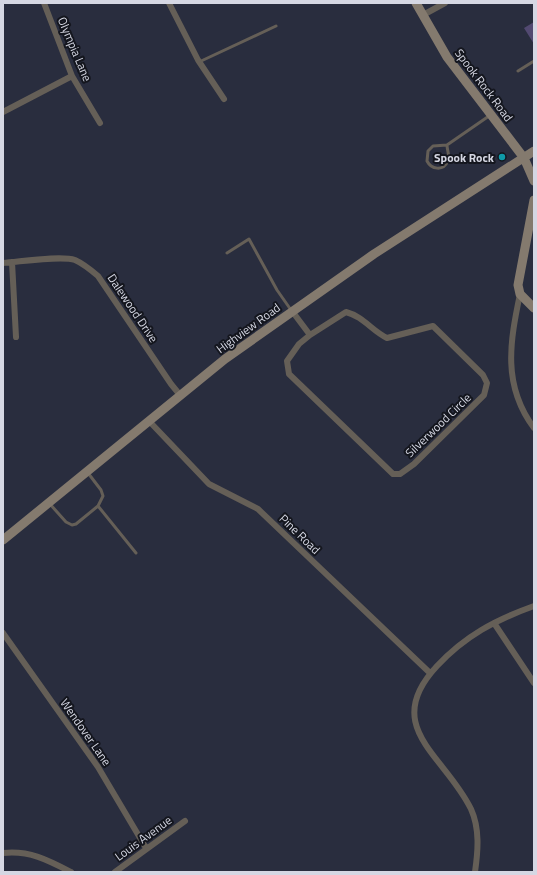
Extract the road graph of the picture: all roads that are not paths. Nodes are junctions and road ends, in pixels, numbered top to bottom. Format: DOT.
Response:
graph roads {
  1 [pos="44,3"];
  2 [pos="169,3"];
  3 [pos="416,3"];
  4 [pos="445,3"];
  5 [pos="423,15"];
  6 [pos="276,26"];
  7 [pos="534,61"];
  8 [pos="199,62"];
  9 [pos="518,71"];
  10 [pos="72,76"];
  11 [pos="224,99"];
  12 [pos="3,112"];
  13 [pos="490,115"];
  14 [pos="100,123"];
  15 [pos="447,145"];
  16 [pos="534,151"];
  17 [pos="524,158"];
  18 [pos="534,181"];
  19 [pos="534,200"];
  20 [pos="227,253"];
  21 [pos="12,262"];
  22 [pos="3,263"];
  23 [pos="520,294"];
  24 [pos="534,308"];
  25 [pos="292,311"];
  26 [pos="310,334"];
  27 [pos="16,337"];
  28 [pos="180,395"];
  29 [pos="149,420"];
  30 [pos="534,428"];
  31 [pos="86,472"];
  32 [pos="49,503"];
  33 [pos="98,506"];
  34 [pos="3,540"];
  35 [pos="136,553"];
  36 [pos="534,606"];
  37 [pos="494,623"];
  38 [pos="3,633"];
  39 [pos="430,673"];
  40 [pos="534,683"];
  41 [pos="185,822"];
  42 [pos="146,848"];
  43 [pos="3,853"];
  44 [pos="71,872"];
  45 [pos="115,872"];
  46 [pos="476,872"];
  1 -- 10 [label="street, Olympia Lane"];
  2 -- 8 [label="street"];
  3 -- 5 [label="street, Spook Rock Road"];
  4 -- 5 [label="street"];
  5 -- 13 [label="street, Spook Rock Road"];
  6 -- 8 [label="lane"];
  7 -- 9 [label="lane"];
  8 -- 11 [label="street"];
  10 -- 12 [label="street"];
  10 -- 14 [label="street, Olympia Lane"];
  13 -- 15 [label="lane"];
  13 -- 17 [label="street, Spook Rock Road"];
  15 -- 15 [label="lane"];
  16 -- 17 [label="street, Highview Road"];
  17 -- 18 [label="street, Spook Rock Road"];
  17 -- 25 [label="street, Highview Road"];
  19 -- 23 [label="street"];
  20 -- 25 [label="lane"];
  21 -- 22 [label="street, Dalewood Drive"];
  21 -- 27 [label="street"];
  21 -- 28 [label="street, Dalewood Drive"];
  23 -- 24 [label="street"];
  23 -- 30 [label="street"];
  25 -- 26 [label="street"];
  25 -- 28 [label="street, Highview Road"];
  26 -- 26 [label="street, Silverwood Circle"];
  28 -- 29 [label="street, Highview Road"];
  29 -- 31 [label="street, Highview Road"];
  29 -- 39 [label="street, Pine Road"];
  31 -- 32 [label="street, Highview Road"];
  31 -- 33 [label="lane"];
  32 -- 33 [label="lane"];
  32 -- 34 [label="street, Highview Road"];
  33 -- 35 [label="lane"];
  36 -- 37 [label="street"];
  37 -- 39 [label="street"];
  37 -- 40 [label="street"];
  38 -- 42 [label="street, Wendover Lane"];
  39 -- 46 [label="street"];
  41 -- 42 [label="street, Louis Avenue"];
  42 -- 45 [label="street, Louis Avenue"];
  43 -- 44 [label="street"];
}
